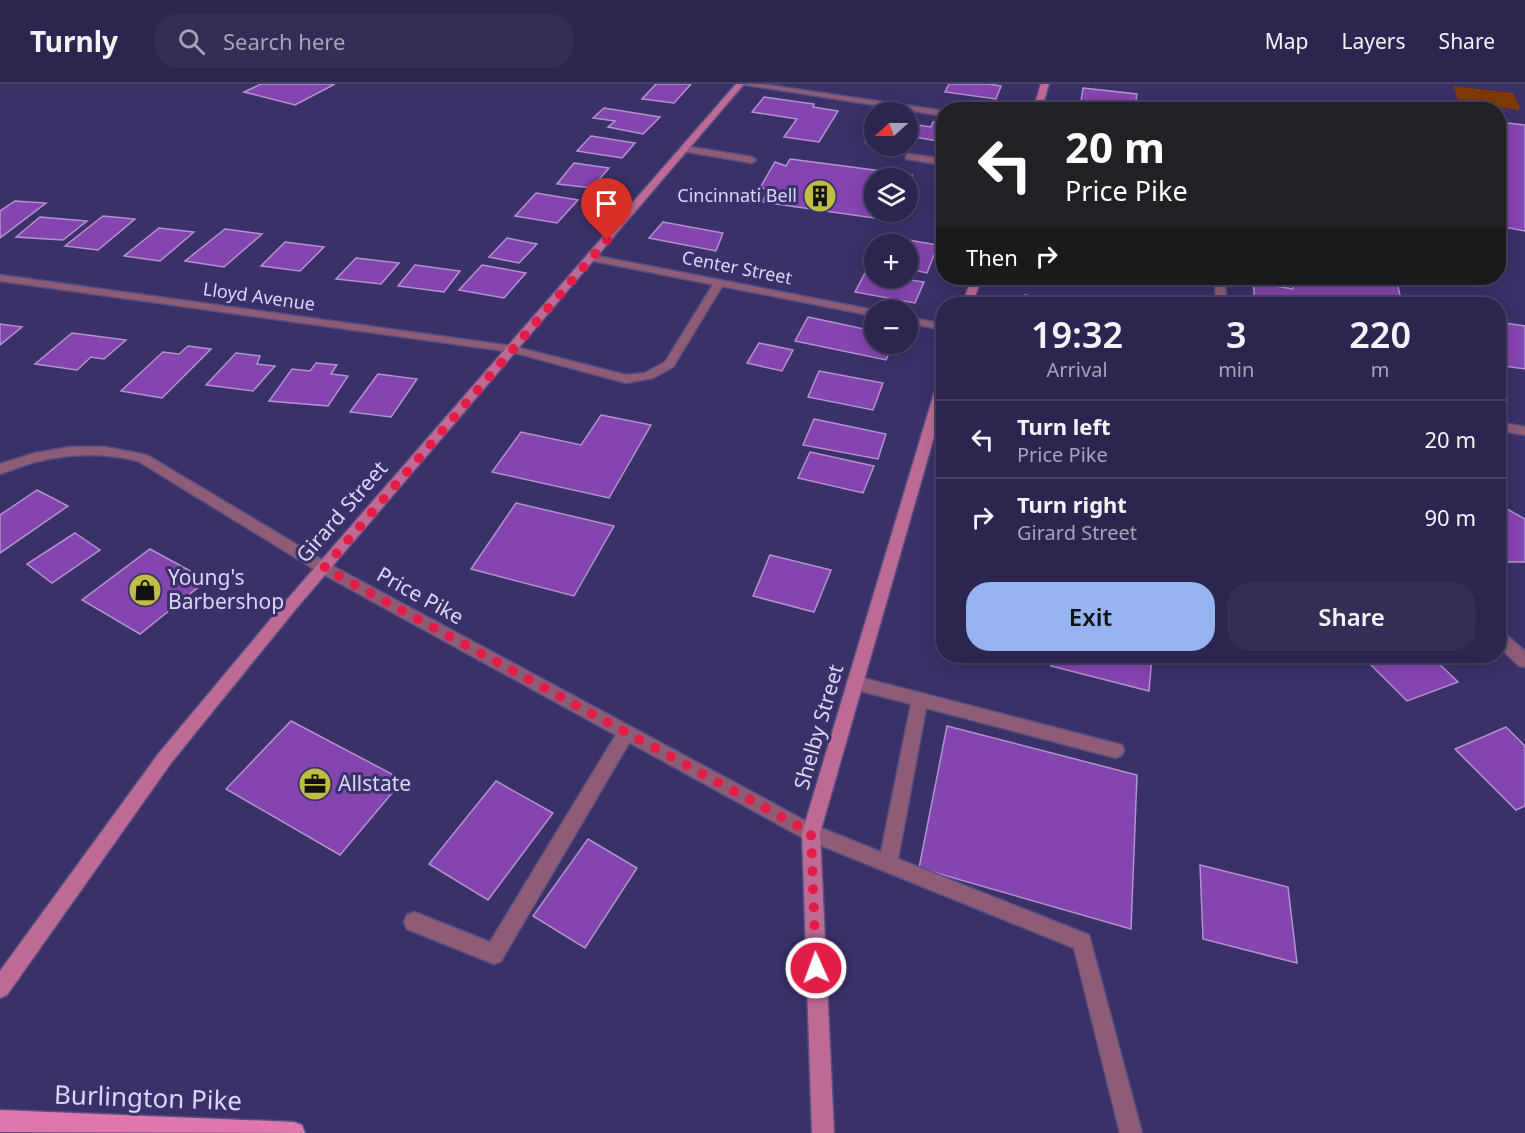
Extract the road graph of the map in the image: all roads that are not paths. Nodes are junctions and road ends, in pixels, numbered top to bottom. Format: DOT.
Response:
graph roads {
  1 [pos="740,84"];
  2 [pos="745,84"];
  3 [pos="1045,84"];
  4 [pos="864,102"];
  5 [pos="1039,102"];
  6 [pos="918,110"];
  7 [pos="936,113"];
  8 [pos="685,149"];
  9 [pos="909,156"];
  10 [pos="752,160"];
  11 [pos="936,161"];
  12 [pos="592,258"];
  13 [pos="0,278"];
  14 [pos="719,283"];
  15 [pos="864,311"];
  16 [pos="918,322"];
  17 [pos="936,325"];
  18 [pos="512,349"];
  19 [pos="936,410"];
  20 [pos="1506,427"];
  21 [pos="1525,431"];
  22 [pos="0,469"];
  23 [pos="324,568"];
  24 [pos="1506,643"];
  25 [pos="1525,661"];
  26 [pos="855,682"];
  27 [pos="920,699"];
  28 [pos="626,733"];
  29 [pos="1116,750"];
  30 [pos="811,833"];
  31 [pos="888,864"];
  32 [pos="414,922"];
  33 [pos="0,988"];
  34 [pos="0,1121"];
  35 [pos="294,1133"];
  36 [pos="823,1133"];
  37 [pos="1131,1133"];
  1 -- 8 [label="street, Girard Street"];
  2 -- 4 [label="street"];
  3 -- 5 [label="street"];
  6 -- 7 [label="street"];
  8 -- 10 [label="street"];
  8 -- 12 [label="street, Girard Street"];
  9 -- 11 [label="street"];
  12 -- 14 [label="street, Center Street"];
  12 -- 18 [label="street, Girard Street"];
  13 -- 18 [label="street, Lloyd Avenue"];
  14 -- 15 [label="street, Center Street"];
  14 -- 18 [label="street, Lloyd Avenue"];
  16 -- 17 [label="street"];
  18 -- 23 [label="street, Girard Street"];
  19 -- 26 [label="street, Shelby Street"];
  20 -- 21 [label="street"];
  22 -- 23 [label="street, Price Pike"];
  23 -- 28 [label="street, Price Pike"];
  23 -- 33 [label="street, Girard Street"];
  24 -- 25 [label="street"];
  26 -- 27 [label="street"];
  26 -- 30 [label="street, Shelby Street"];
  27 -- 29 [label="street"];
  27 -- 31 [label="street"];
  28 -- 30 [label="street, Price Pike"];
  28 -- 32 [label="street"];
  30 -- 31 [label="street, Price Pike"];
  30 -- 36 [label="street, Shelby Street"];
  31 -- 37 [label="street, Price Pike"];
  34 -- 35 [label="main road, Burlington Pike"];
}
